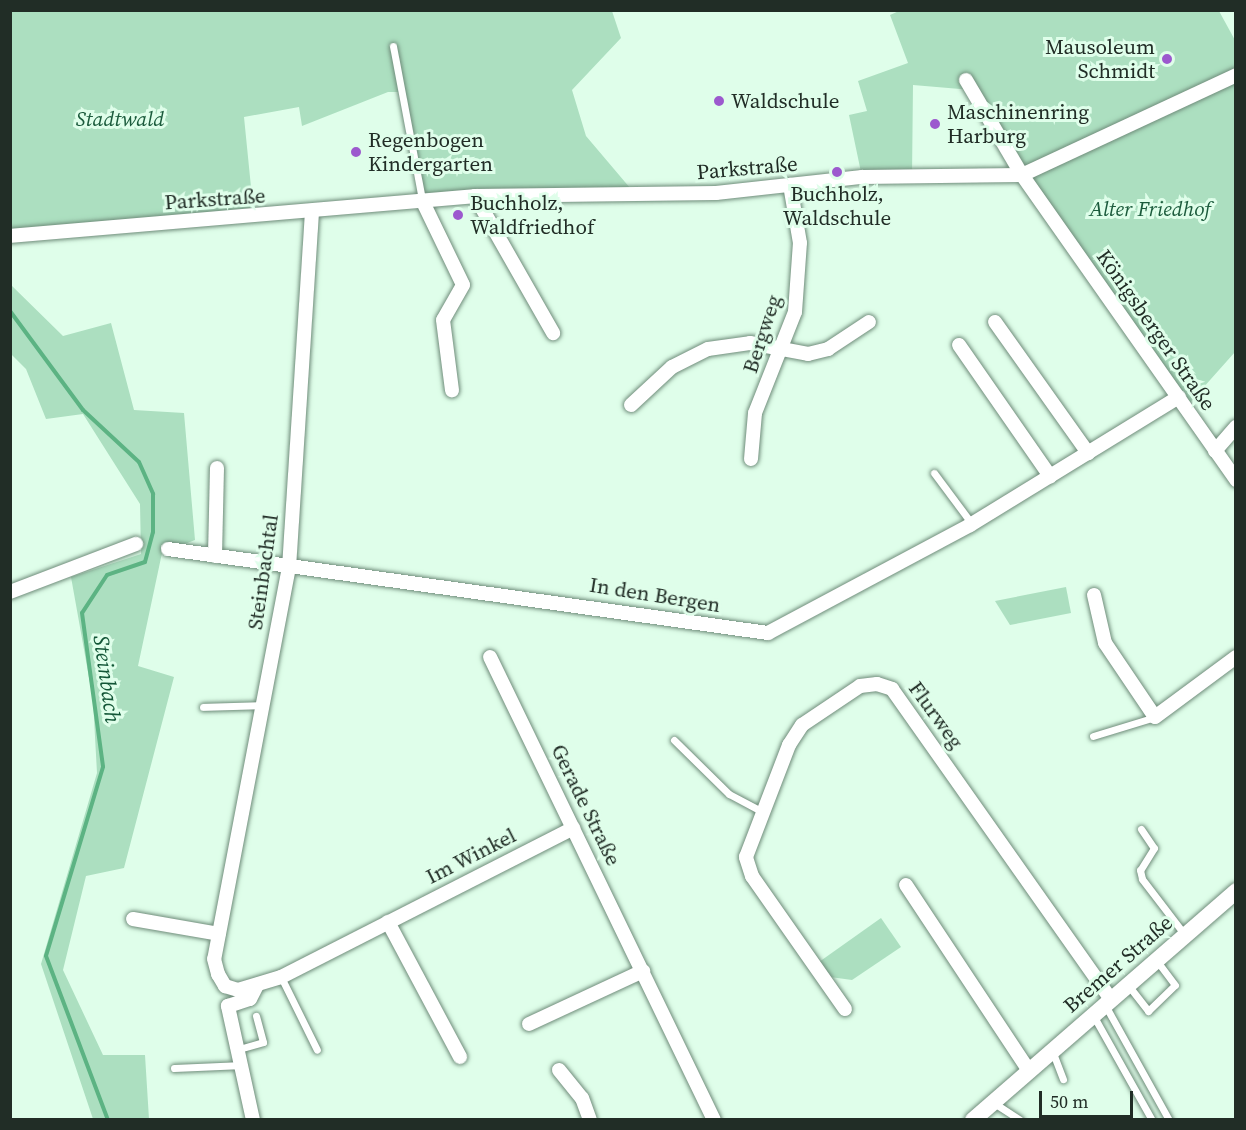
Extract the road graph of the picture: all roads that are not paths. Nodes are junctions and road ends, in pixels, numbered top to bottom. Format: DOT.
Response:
graph roads {
  1 [pos="393,46"];
  2 [pos="1236,75"];
  3 [pos="966,80"];
  4 [pos="1022,175"];
  5 [pos="790,185"];
  6 [pos="475,196"];
  7 [pos="422,201"];
  8 [pos="312,212"];
  9 [pos="10,236"];
  10 [pos="869,322"];
  11 [pos="995,322"];
  12 [pos="553,333"];
  13 [pos="959,345"];
  14 [pos="782,351"];
  15 [pos="452,390"];
  16 [pos="1179,398"];
  17 [pos="631,405"];
  18 [pos="1236,427"];
  19 [pos="1215,451"];
  20 [pos="1088,453"];
  21 [pos="751,459"];
  22 [pos="217,468"];
  23 [pos="934,473"];
  24 [pos="1050,476"];
  25 [pos="1235,476"];
  26 [pos="972,524"];
  27 [pos="135,544"];
  28 [pos="168,549"];
  29 [pos="214,556"];
  30 [pos="289,567"];
  31 [pos="10,592"];
  32 [pos="1094,595"];
  33 [pos="490,657"];
  34 [pos="1236,657"];
  35 [pos="262,705"];
  36 [pos="203,707"];
  37 [pos="1155,717"];
  38 [pos="1093,736"];
  39 [pos="674,740"];
  40 [pos="761,811"];
  41 [pos="573,828"];
  42 [pos="1141,829"];
  43 [pos="906,885"];
  44 [pos="1236,891"];
  45 [pos="133,919"];
  46 [pos="388,922"];
  47 [pos="219,934"];
  48 [pos="1185,935"];
  49 [pos="1156,960"];
  50 [pos="643,971"];
  51 [pos="281,977"];
  52 [pos="257,985"];
  53 [pos="1128,985"];
  54 [pos="1103,1007"];
  55 [pos="845,1009"];
  56 [pos="256,1016"];
  57 [pos="529,1024"];
  58 [pos="239,1049"];
  59 [pos="317,1050"];
  60 [pos="1053,1050"];
  61 [pos="460,1057"];
  62 [pos="244,1065"];
  63 [pos="174,1068"];
  64 [pos="559,1070"];
  65 [pos="1029,1071"];
  66 [pos="1063,1079"];
  67 [pos="991,1109"];
  68 [pos="252,1119"];
  69 [pos="590,1119"];
  70 [pos="714,1119"];
  71 [pos="973,1119"];
  72 [pos="1020,1119"];
  73 [pos="1152,1119"];
  74 [pos="1169,1119"];
  1 -- 7 [label="lane"];
  2 -- 4 [label="street, Parkstraße"];
  3 -- 4 [label="street"];
  4 -- 5 [label="street, Parkstraße"];
  4 -- 16 [label="street, Königsberger Straße"];
  5 -- 6 [label="street, Parkstraße"];
  5 -- 14 [label="street, Bergweg"];
  6 -- 7 [label="street, Parkstraße"];
  6 -- 12 [label="street"];
  7 -- 8 [label="street, Parkstraße"];
  7 -- 15 [label="street"];
  8 -- 9 [label="street, Parkstraße"];
  8 -- 30 [label="street, Steinbachtal"];
  10 -- 14 [label="street"];
  11 -- 20 [label="street"];
  13 -- 24 [label="street"];
  14 -- 17 [label="street"];
  14 -- 21 [label="street, Bergweg"];
  16 -- 19 [label="street, Königsberger Straße"];
  16 -- 20 [label="street, In den Bergen"];
  18 -- 19 [label="street, Königsberger Straße"];
  19 -- 25 [label="street, Königsberger Straße"];
  20 -- 24 [label="street, In den Bergen"];
  22 -- 29 [label="street"];
  23 -- 26 [label="lane"];
  24 -- 26 [label="street, In den Bergen"];
  26 -- 30 [label="street, In den Bergen"];
  27 -- 31 [label="street"];
  28 -- 29 [label="street, In den Bergen"];
  29 -- 30 [label="street, In den Bergen"];
  30 -- 35 [label="street, Steinbachtal"];
  32 -- 37 [label="street"];
  33 -- 41 [label="street, Gerade Straße"];
  34 -- 37 [label="street"];
  35 -- 36 [label="lane"];
  35 -- 47 [label="street, Steinbachtal"];
  37 -- 38 [label="lane"];
  39 -- 40 [label="lane"];
  40 -- 54 [label="street, Flurweg"];
  40 -- 55 [label="street, Flurweg"];
  41 -- 46 [label="street, Im Winkel"];
  41 -- 50 [label="street, Gerade Straße"];
  42 -- 48 [label="lane"];
  43 -- 65 [label="street"];
  44 -- 48 [label="street, Bremer Straße"];
  45 -- 47 [label="street"];
  46 -- 51 [label="street, Im Winkel"];
  46 -- 61 [label="street"];
  47 -- 52 [label="street, Steinbachtal"];
  48 -- 49 [label="street, Bremer Straße"];
  49 -- 53 [label="street, Bremer Straße"];
  49 -- 53 [label="lane"];
  50 -- 57 [label="street"];
  50 -- 70 [label="street, Gerade Straße"];
  51 -- 52 [label="street, Im Winkel"];
  51 -- 59 [label="lane"];
  52 -- 58 [label="street"];
  53 -- 54 [label="street, Bremer Straße"];
  54 -- 60 [label="street, Bremer Straße"];
  54 -- 73 [label="lane"];
  54 -- 74 [label="lane"];
  56 -- 58 [label="lane"];
  58 -- 62 [label="street"];
  60 -- 65 [label="street, Bremer Straße"];
  60 -- 66 [label="lane"];
  62 -- 63 [label="lane"];
  62 -- 68 [label="street"];
  64 -- 69 [label="street"];
  65 -- 67 [label="street, Bremer Straße"];
  67 -- 71 [label="street, Bremer Straße"];
  67 -- 72 [label="lane"];
}
